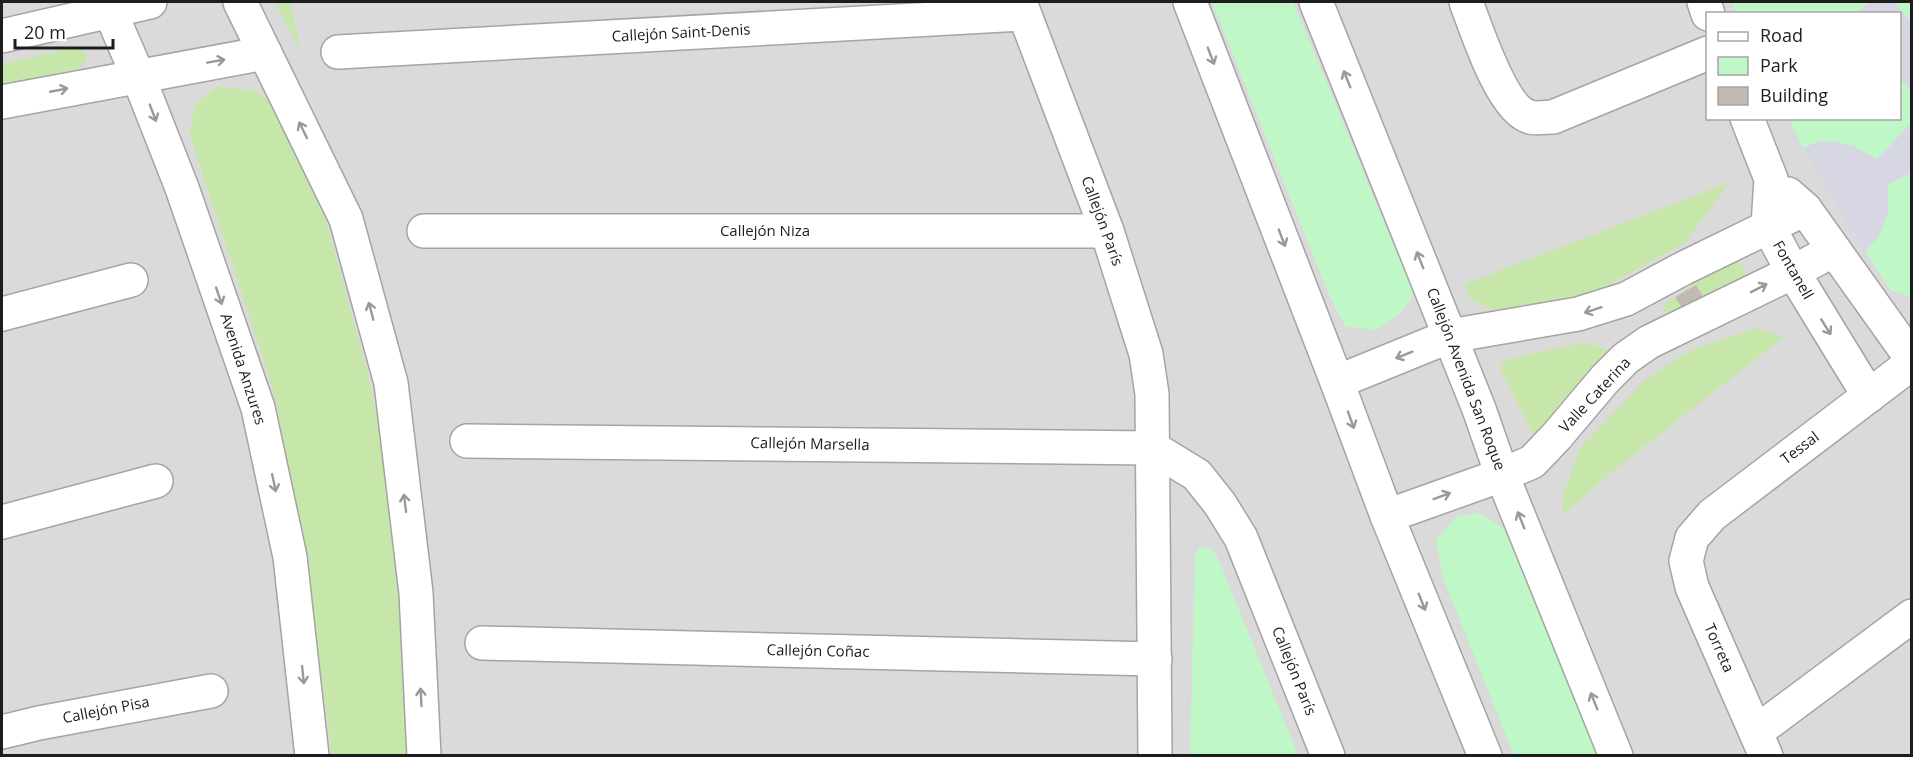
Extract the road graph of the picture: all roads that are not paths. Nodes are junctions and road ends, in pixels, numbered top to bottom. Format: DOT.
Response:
graph roads {
  1 [pos="150,2"];
  2 [pos="240,2"];
  3 [pos="1190,2"];
  4 [pos="1316,2"];
  5 [pos="1466,2"];
  6 [pos="107,6"];
  7 [pos="1022,8"];
  8 [pos="2,36"];
  9 [pos="266,52"];
  10 [pos="338,52"];
  11 [pos="1706,53"];
  12 [pos="138,75"];
  13 [pos="2,102"];
  14 [pos="1748,120"];
  15 [pos="1771,179"];
  16 [pos="1805,209"];
  17 [pos="1768,226"];
  18 [pos="424,231"];
  19 [pos="1107,231"];
  20 [pos="1834,250"];
  21 [pos="1792,272"];
  22 [pos="131,280"];
  23 [pos="1626,299"];
  24 [pos="2,314"];
  25 [pos="1450,336"];
  26 [pos="1649,342"];
  27 [pos="1911,361"];
  28 [pos="1337,382"];
  29 [pos="1869,396"];
  30 [pos="467,441"];
  31 [pos="1153,448"];
  32 [pos="1502,475"];
  33 [pos="156,481"];
  34 [pos="1387,516"];
  35 [pos="2,522"];
  36 [pos="1692,538"];
  37 [pos="1911,616"];
  38 [pos="482,643"];
  39 [pos="1155,659"];
  40 [pos="211,691"];
  41 [pos="2,732"];
  42 [pos="1761,744"];
  43 [pos="312,756"];
  44 [pos="424,756"];
  45 [pos="1155,756"];
  46 [pos="1328,756"];
  47 [pos="1485,756"];
  48 [pos="1616,756"];
  1 -- 6 [label="street"];
  2 -- 9 [label="street"];
  3 -- 28 [label="street, one-way"];
  25 -- 4 [label="street, Callejón Avenida San Roque, one-way"];
  5 -- 11 [label="street"];
  6 -- 8 [label="street"];
  6 -- 12 [label="street, Avenida Anzures"];
  7 -- 10 [label="street, Callejón Saint-Denis"];
  7 -- 19 [label="street, Callejón París"];
  12 -- 9 [label="street, one-way"];
  44 -- 9 [label="street, one-way"];
  13 -- 12 [label="street, one-way"];
  12 -- 43 [label="street, Avenida Anzures, one-way"];
  14 -- 15 [label="street"];
  15 -- 16 [label="street"];
  15 -- 17 [label="street, Fontanell"];
  16 -- 17 [label="street"];
  16 -- 20 [label="street"];
  17 -- 21 [label="street, Fontanell"];
  17 -- 23 [label="street"];
  18 -- 19 [label="street, Callejón Niza"];
  19 -- 31 [label="street, Callejón París"];
  20 -- 21 [label="street, Valle Caterina"];
  20 -- 27 [label="street"];
  26 -- 21 [label="street, Valle Caterina, one-way"];
  21 -- 29 [label="street, Fontanell, one-way"];
  22 -- 24 [label="street"];
  23 -- 25 [label="street, one-way"];
  23 -- 26 [label="street"];
  25 -- 28 [label="street, one-way"];
  25 -- 32 [label="street, Callejón Avenida San Roque"];
  26 -- 32 [label="street, Valle Caterina"];
  27 -- 29 [label="street, Tessal"];
  28 -- 34 [label="street, one-way"];
  29 -- 36 [label="street, Tessal"];
  30 -- 31 [label="street, Callejón Marsella"];
  31 -- 39 [label="street, Callejón París"];
  31 -- 46 [label="street, Callejón París"];
  34 -- 32 [label="street, Valle Caterina, one-way"];
  48 -- 32 [label="street, Callejón Avenida San Roque, one-way"];
  33 -- 35 [label="street"];
  34 -- 47 [label="street, one-way"];
  36 -- 42 [label="street, Torreta"];
  37 -- 42 [label="street"];
  38 -- 39 [label="street, Callejón Coñac"];
  39 -- 45 [label="street, Callejón París"];
  40 -- 41 [label="street, Callejón Pisa"];
}
